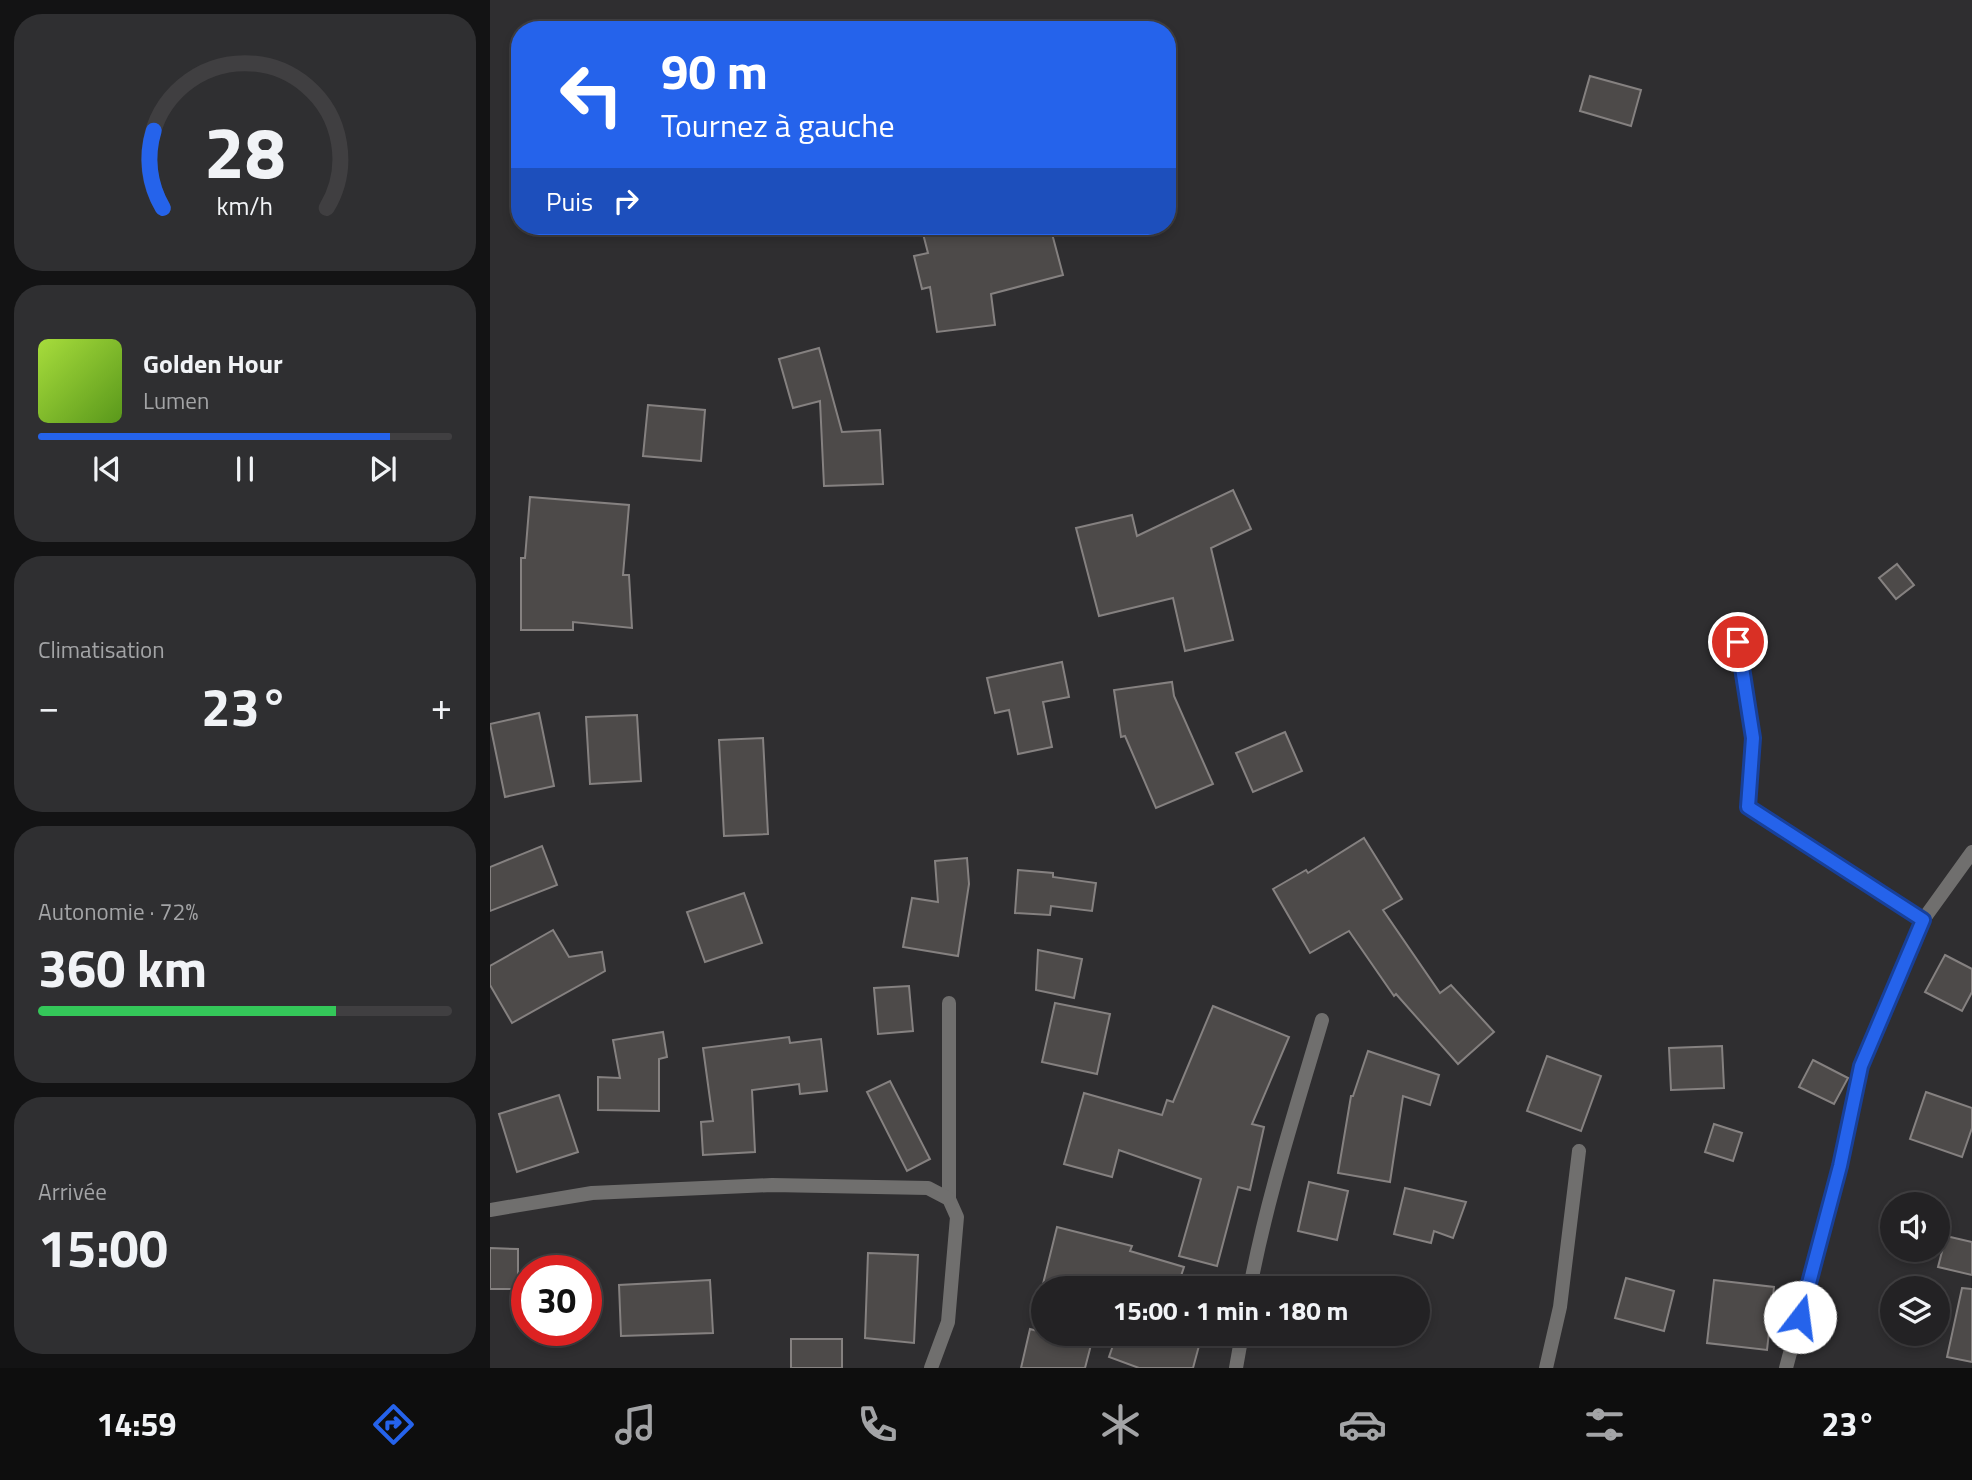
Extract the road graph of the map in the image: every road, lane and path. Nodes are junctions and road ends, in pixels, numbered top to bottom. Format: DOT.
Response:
graph roads {
  1 [pos="1738,642"];
  2 [pos="1972,852"];
  3 [pos="1923,920"];
  4 [pos="950,1003"];
  5 [pos="1322,1020"];
  6 [pos="1579,1151"];
  7 [pos="949,1199"];
  8 [pos="490,1210"];
  9 [pos="1252,1276"];
  10 [pos="1240,1346"];
  11 [pos="931,1368"];
  12 [pos="1236,1368"];
  13 [pos="1546,1368"];
  14 [pos="1786,1368"];
  1 -- 3 [label="street"];
  2 -- 3 [label="street"];
  3 -- 14 [label="street"];
  4 -- 7 [label="street"];
  5 -- 9 [label="street"];
  6 -- 13 [label="street"];
  7 -- 8 [label="street"];
  7 -- 11 [label="street"];
  10 -- 12 [label="street"];
}
